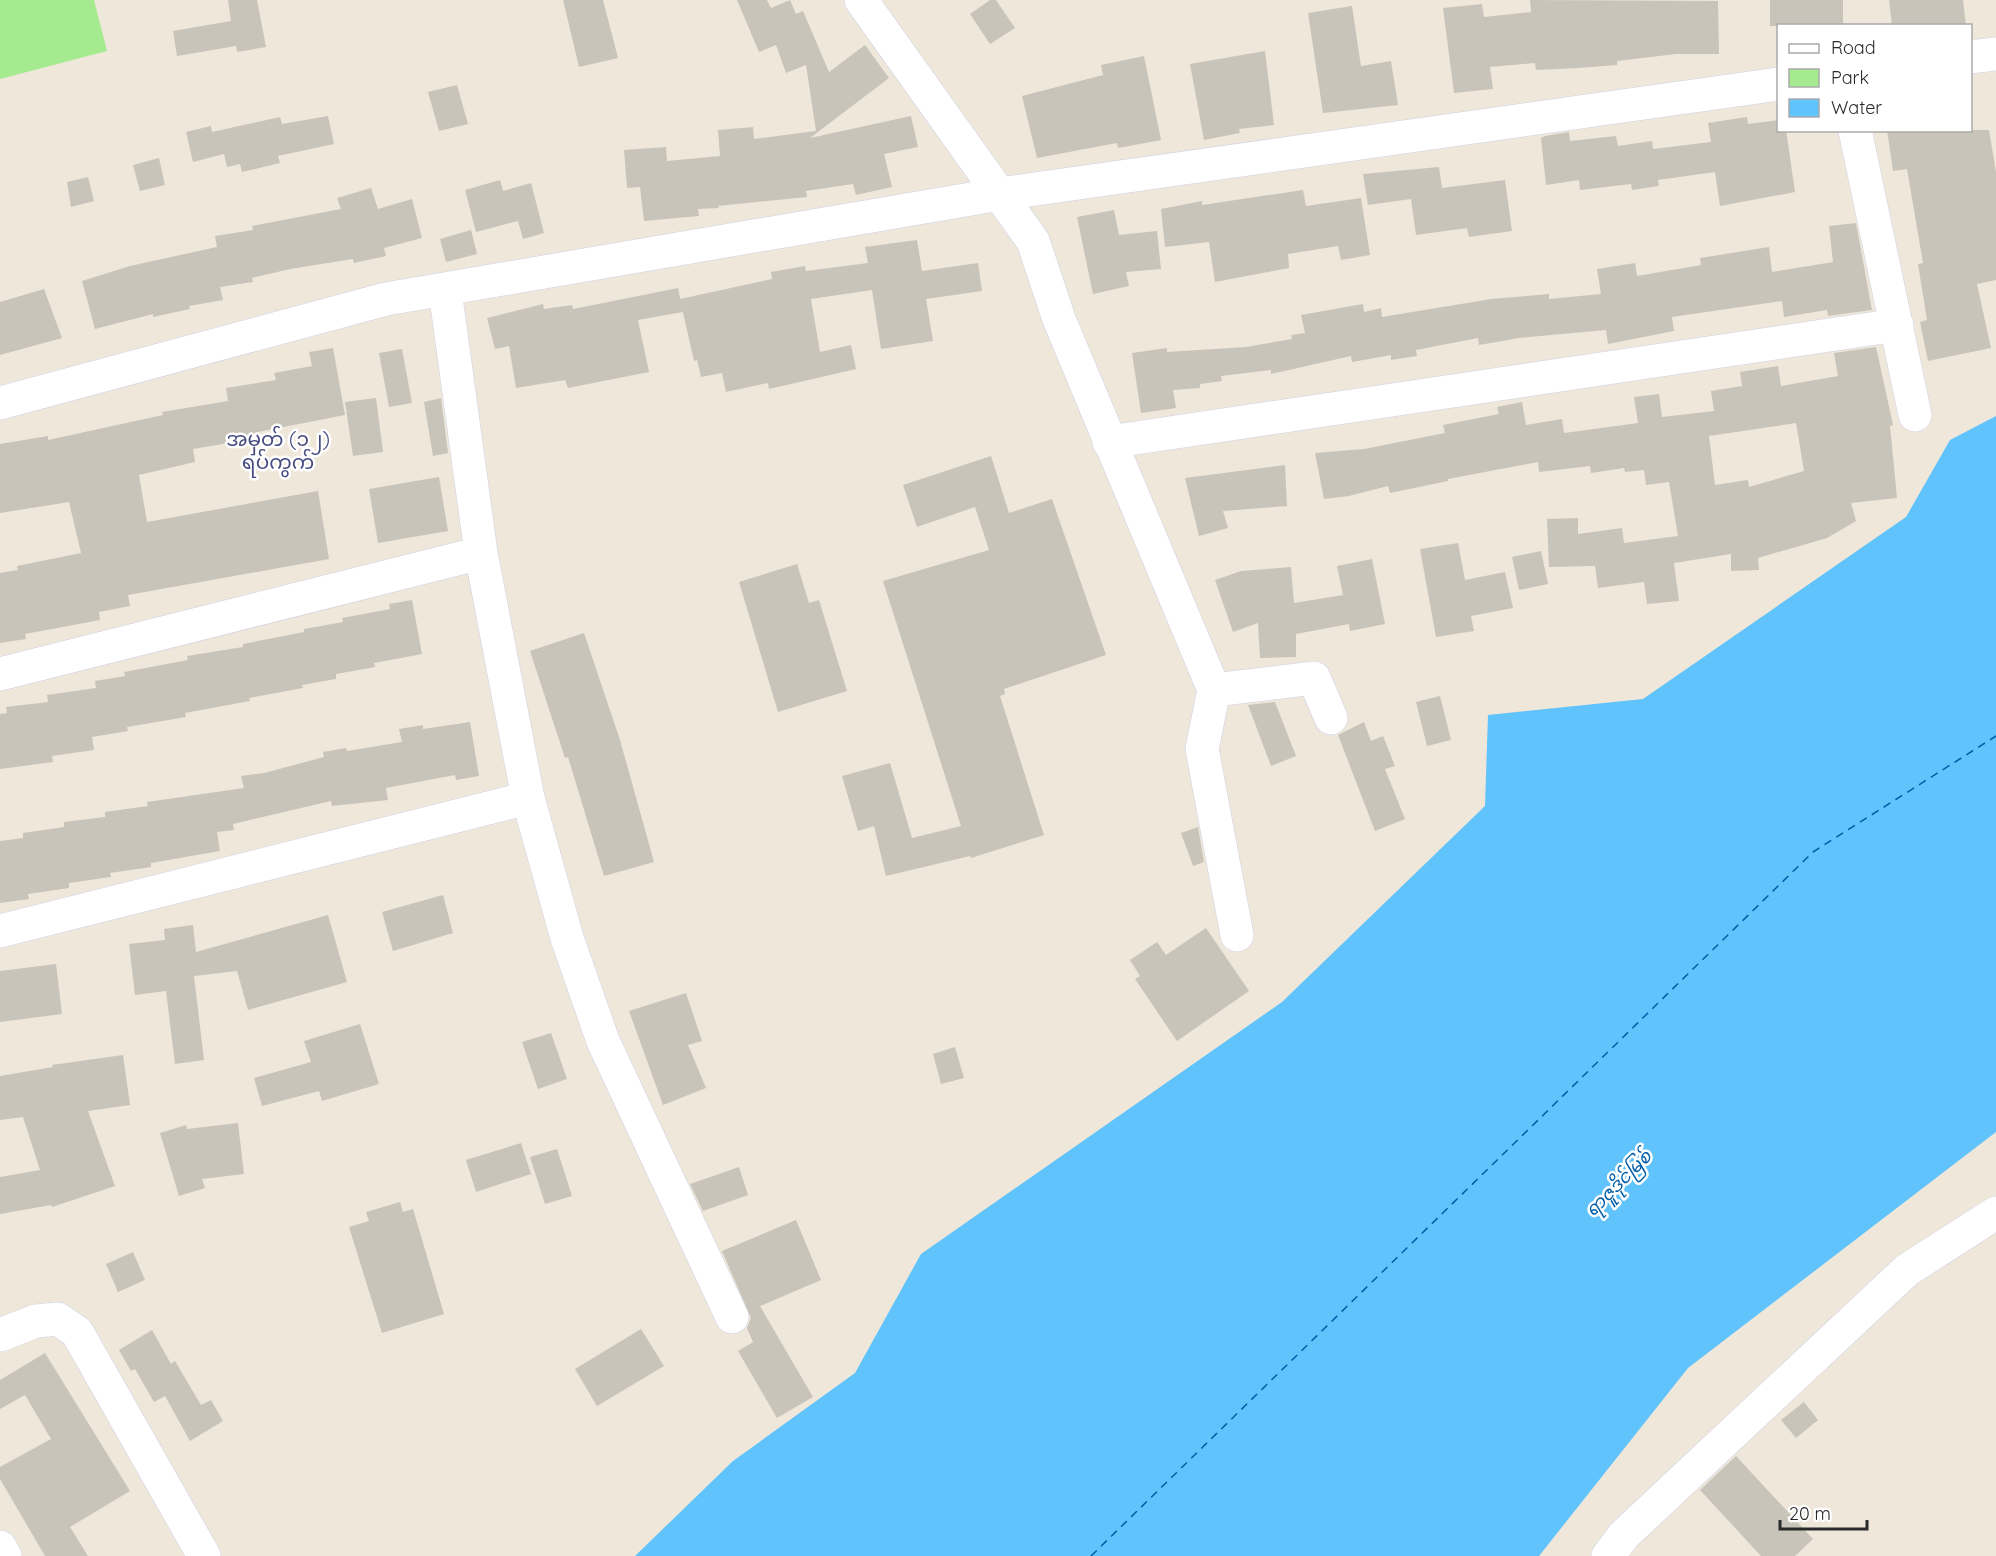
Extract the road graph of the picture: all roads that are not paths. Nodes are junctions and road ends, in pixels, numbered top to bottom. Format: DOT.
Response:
graph roads {
  1 [pos="861,0"];
  2 [pos="1996,54"];
  3 [pos="1972,57"];
  4 [pos="1777,84"];
  5 [pos="1855,132"];
  6 [pos="1000,194"];
  7 [pos="445,290"];
  8 [pos="1897,325"];
  9 [pos="0,403"];
  10 [pos="1915,415"];
  11 [pos="1109,442"];
  12 [pos="481,553"];
  13 [pos="0,674"];
  14 [pos="1214,690"];
  15 [pos="1331,718"];
  16 [pos="528,798"];
  17 [pos="0,931"];
  18 [pos="1237,935"];
  19 [pos="1996,1213"];
  20 [pos="732,1317"];
  21 [pos="0,1335"];
  22 [pos="0,1547"];
  23 [pos="5,1556"];
  24 [pos="204,1556"];
  25 [pos="1608,1556"];
  1 -- 6 [label="street"];
  2 -- 3 [label="street"];
  4 -- 6 [label="street"];
  5 -- 8 [label="street"];
  6 -- 7 [label="street"];
  6 -- 11 [label="street"];
  7 -- 9 [label="street"];
  7 -- 12 [label="street"];
  8 -- 10 [label="street"];
  8 -- 11 [label="street"];
  11 -- 14 [label="street"];
  12 -- 13 [label="street"];
  12 -- 16 [label="street"];
  14 -- 15 [label="street"];
  14 -- 18 [label="street"];
  16 -- 17 [label="street"];
  16 -- 20 [label="street"];
  19 -- 25 [label="street"];
  21 -- 24 [label="street"];
  22 -- 23 [label="street"];
}
